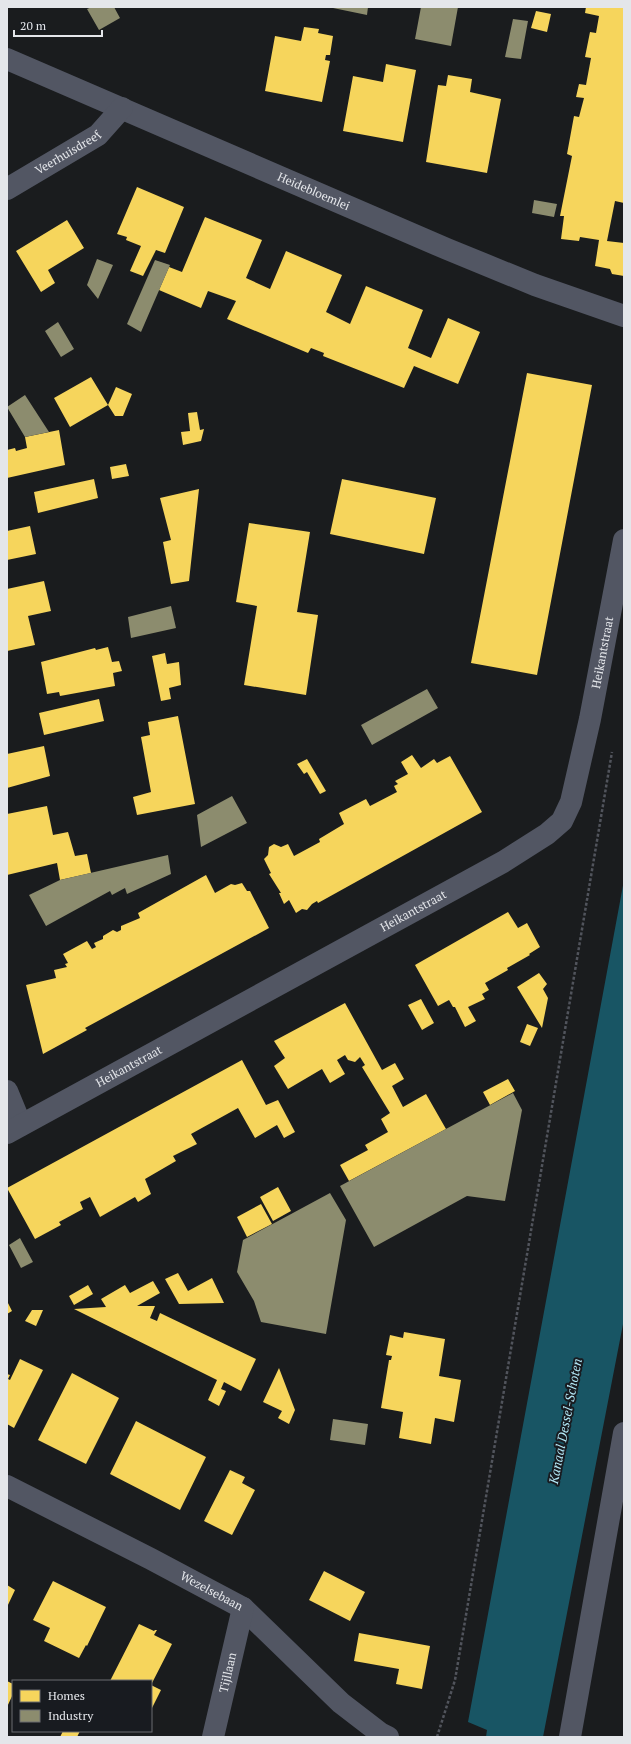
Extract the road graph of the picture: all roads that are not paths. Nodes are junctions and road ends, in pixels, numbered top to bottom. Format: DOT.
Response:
graph roads {
  1 [pos="7,59"];
  2 [pos="122,108"];
  3 [pos="7,189"];
  4 [pos="624,316"];
  5 [pos="624,540"];
  6 [pos="7,1091"];
  7 [pos="14,1129"];
  8 [pos="624,1433"];
  9 [pos="7,1486"];
  10 [pos="243,1608"];
  11 [pos="214,1737"];
  12 [pos="388,1737"];
  13 [pos="570,1737"];
  1 -- 2 [label="street, Heidebloemlei"];
  2 -- 3 [label="street, Veerhuisdreef"];
  2 -- 4 [label="street, Heidebloemlei"];
  5 -- 7 [label="street, Heikantstraat"];
  6 -- 7 [label="street"];
  8 -- 13 [label="street"];
  9 -- 10 [label="street, Wezelsebaan"];
  10 -- 11 [label="street, Tijllaan"];
  10 -- 12 [label="street, Wezelsebaan"];
}
